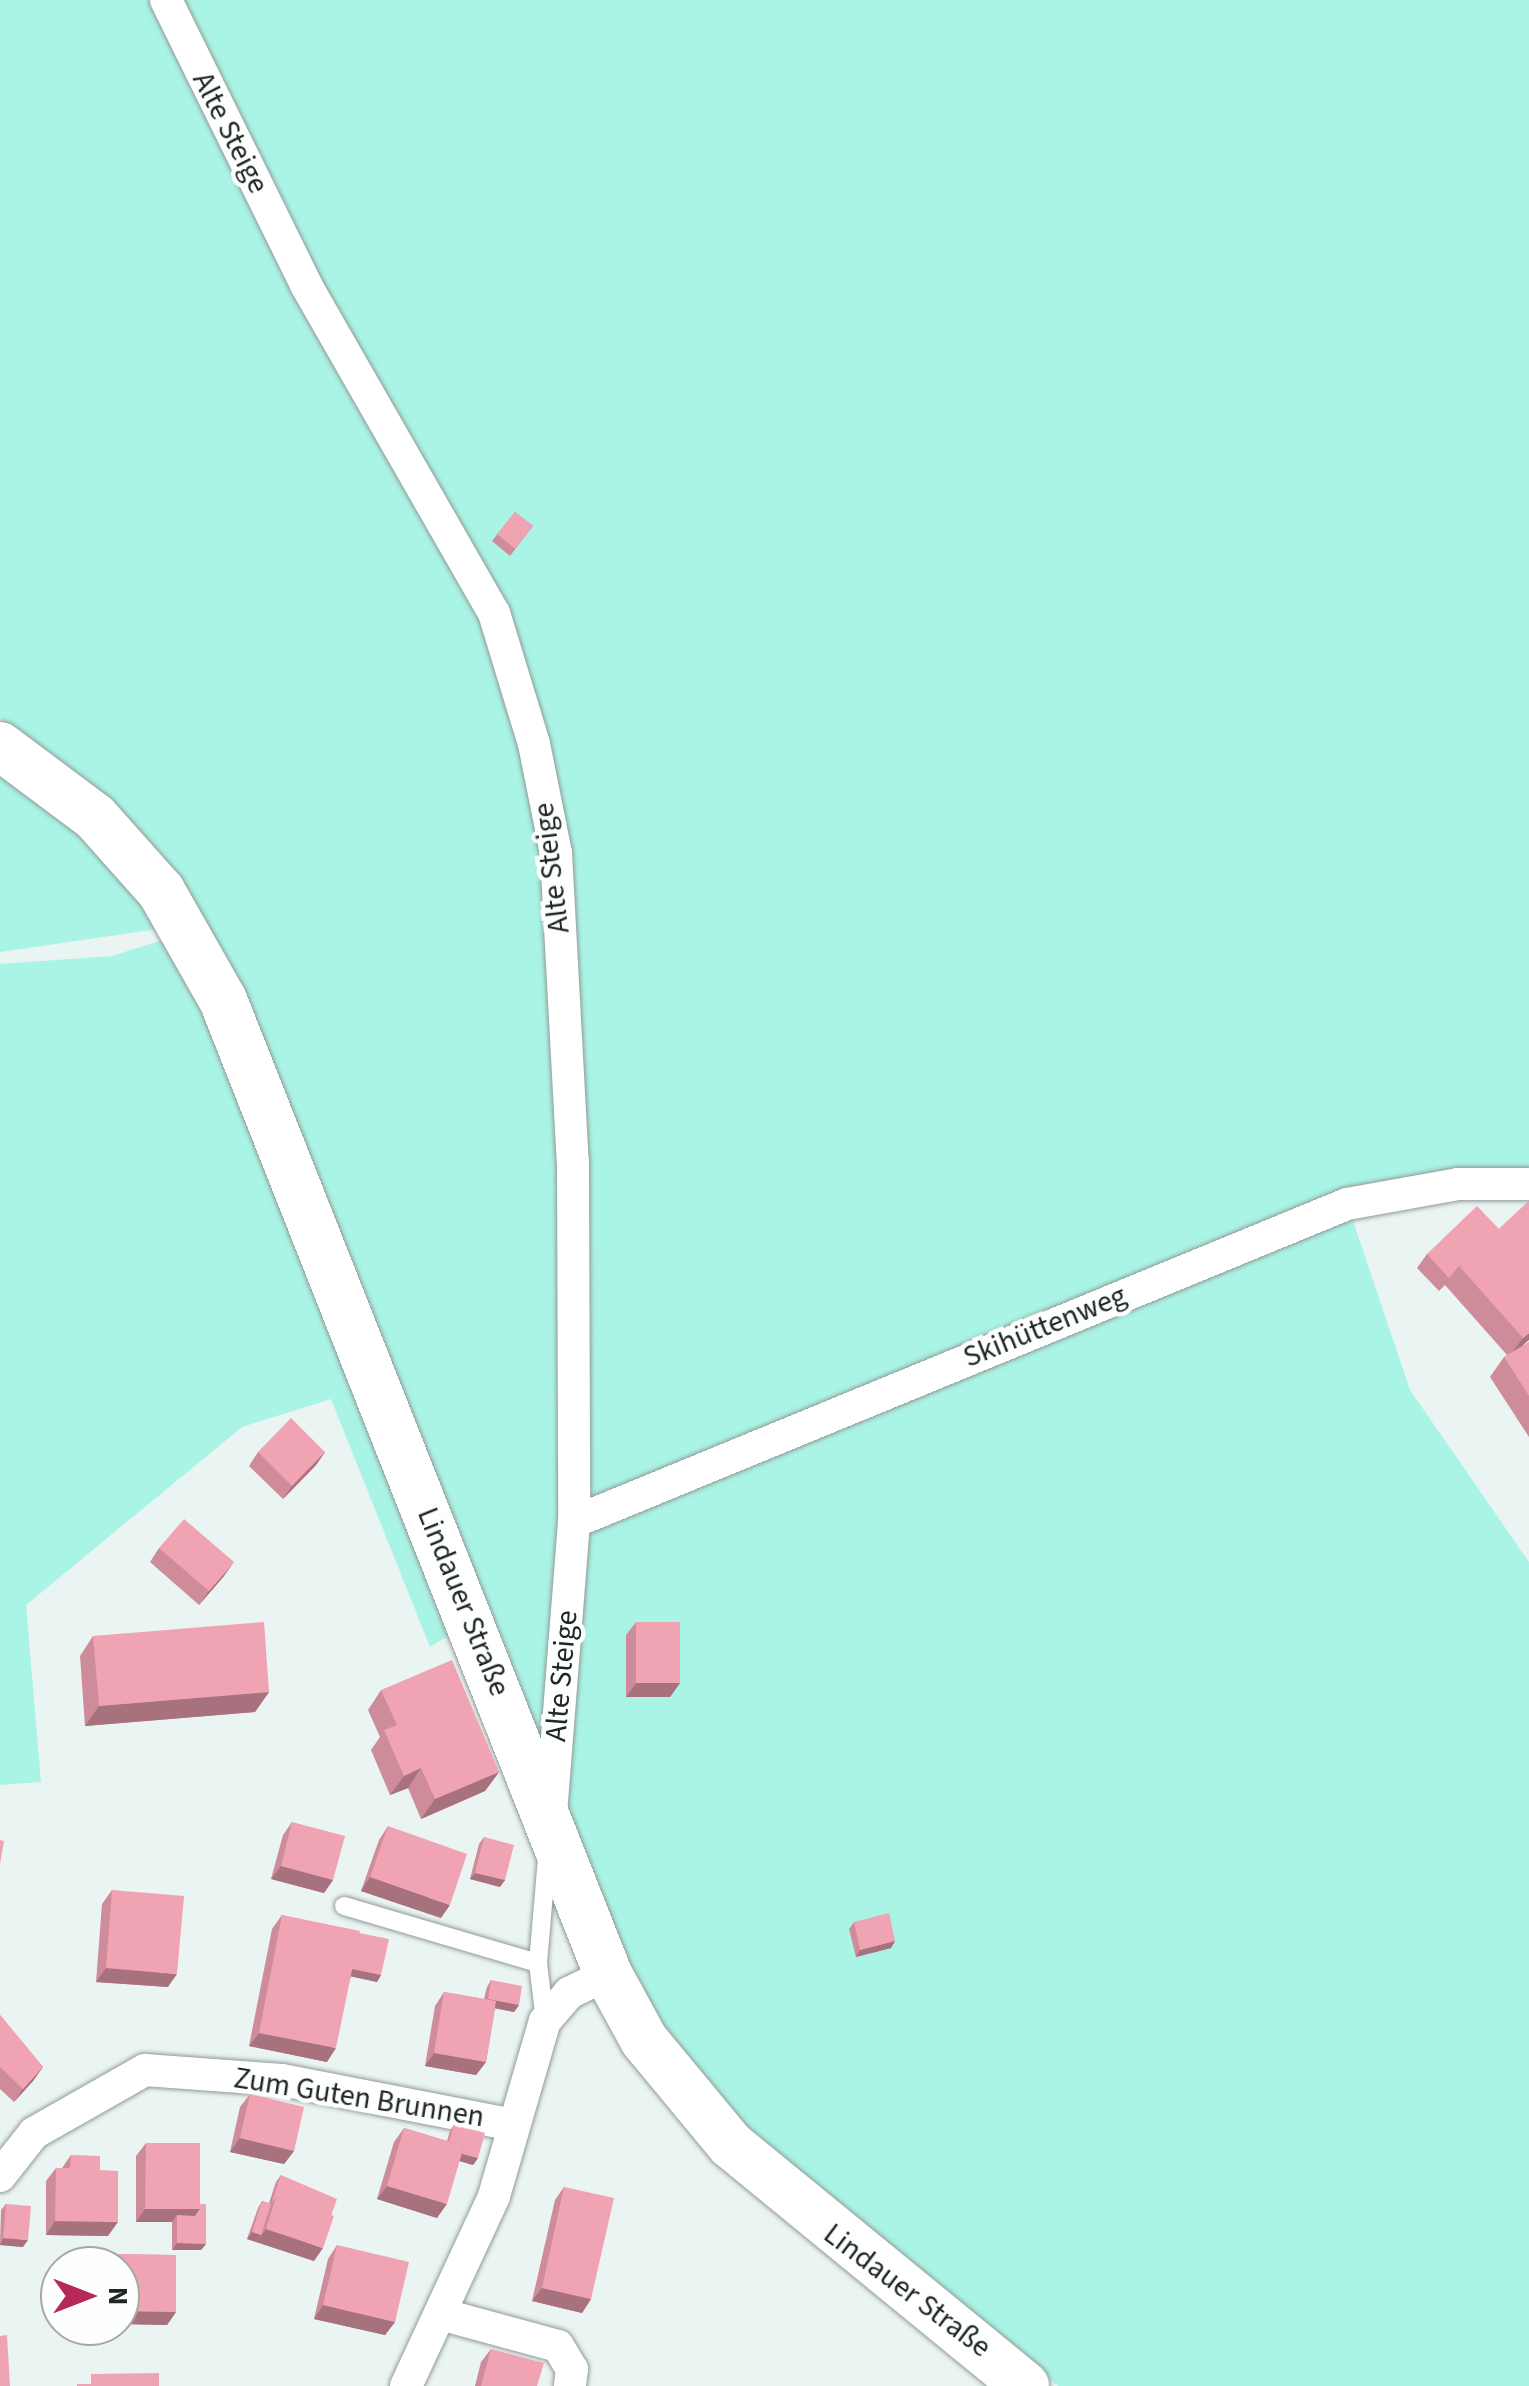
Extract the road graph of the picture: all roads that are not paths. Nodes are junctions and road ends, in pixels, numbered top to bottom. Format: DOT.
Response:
graph roads {
  1 [pos="166,0"];
  2 [pos="0,746"];
  3 [pos="1529,1184"];
  4 [pos="574,1522"];
  5 [pos="550,1823"];
  6 [pos="344,1906"];
  7 [pos="538,1963"];
  8 [pos="608,1974"];
  9 [pos="545,2021"];
  10 [pos="514,2125"];
  11 [pos="0,2176"];
  12 [pos="444,2315"];
  13 [pos="406,2386"];
  14 [pos="570,2386"];
  15 [pos="1026,2386"];
  1 -- 4 [label="street, Alte Steige"];
  2 -- 5 [label="main road, Lindauer Straße"];
  3 -- 4 [label="street, Skihüttenweg"];
  4 -- 5 [label="street, Alte Steige"];
  5 -- 7 [label="lane"];
  5 -- 8 [label="main road, Lindauer Straße"];
  6 -- 7 [label="lane"];
  7 -- 9 [label="lane"];
  8 -- 9 [label="street"];
  8 -- 15 [label="main road, Lindauer Straße"];
  9 -- 10 [label="street"];
  10 -- 11 [label="street, Zum Guten Brunnen"];
  10 -- 12 [label="street"];
  12 -- 13 [label="street"];
  12 -- 14 [label="street"];
}
